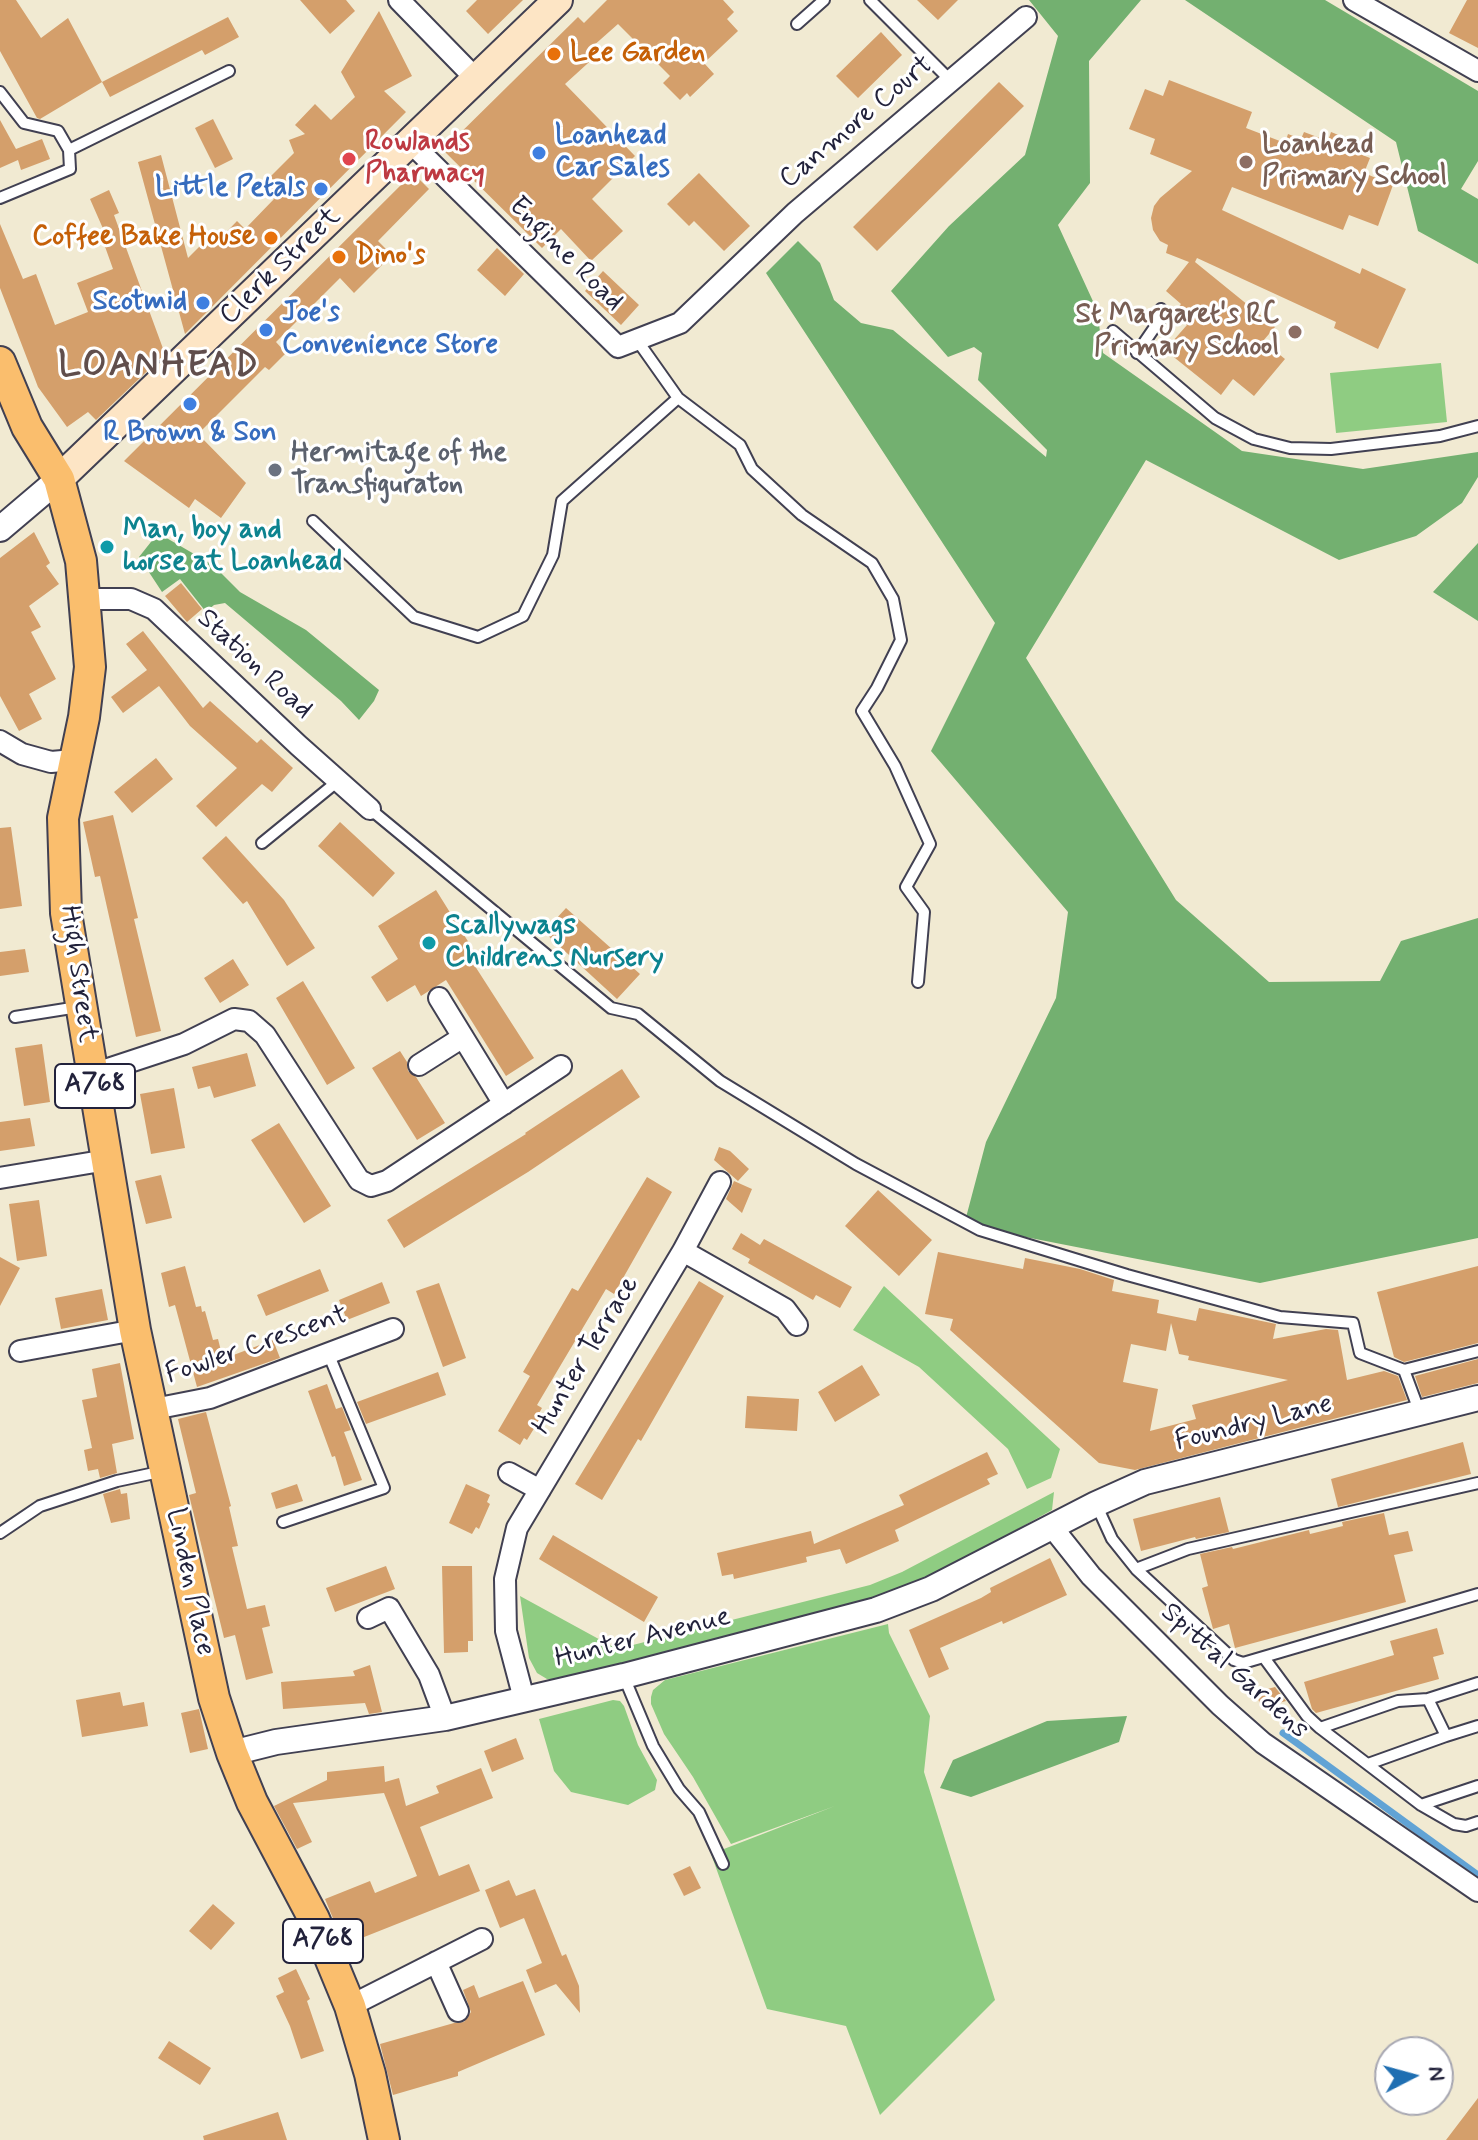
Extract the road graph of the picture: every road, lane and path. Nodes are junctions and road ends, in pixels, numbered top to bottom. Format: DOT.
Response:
graph roads {
  1 [pos="399,0"];
  2 [pos="558,0"];
  3 [pos="824,0"];
  4 [pos="870,0"];
  5 [pos="1354,0"];
  6 [pos="1026,17"];
  7 [pos="797,24"];
  8 [pos="229,71"];
  9 [pos="1478,71"];
  10 [pos="477,80"];
  11 [pos="951,81"];
  12 [pos="0,92"];
  13 [pos="411,143"];
  14 [pos="69,150"];
  15 [pos="0,198"];
  16 [pos="727,275"];
  17 [pos="1161,309"];
  18 [pos="1113,331"];
  19 [pos="637,340"];
  20 [pos="1137,353"];
  21 [pos="0,362"];
  22 [pos="678,398"];
  23 [pos="1478,426"];
  24 [pos="59,479"];
  25 [pos="313,521"];
  26 [pos="0,529"];
  27 [pos="85,599"];
  28 [pos="0,743"];
  29 [pos="74,760"];
  30 [pos="338,781"];
  31 [pos="370,809"];
  32 [pos="262,843"];
  33 [pos="918,982"];
  34 [pos="439,998"];
  35 [pos="80,1007"];
  36 [pos="15,1017"];
  37 [pos="463,1037"];
  38 [pos="419,1065"];
  39 [pos="561,1066"];
  40 [pos="93,1074"];
  41 [pos="504,1104"];
  42 [pos="107,1160"];
  43 [pos="0,1178"];
  44 [pos="720,1182"];
  45 [pos="683,1251"];
  46 [pos="797,1325"];
  47 [pos="135,1330"];
  48 [pos="384,1336"];
  49 [pos="20,1351"];
  50 [pos="1478,1351"];
  51 [pos="328,1353"];
  52 [pos="1404,1370"];
  53 [pos="1478,1398"];
  54 [pos="154,1409"];
  55 [pos="1420,1413"];
  56 [pos="166,1471"];
  57 [pos="509,1473"];
  58 [pos="1478,1483"];
  59 [pos="540,1490"];
  60 [pos="1096,1504"];
  61 [pos="283,1522"];
  62 [pos="1052,1527"];
  63 [pos="0,1533"];
  64 [pos="1136,1569"];
  65 [pos="1478,1594"];
  66 [pos="368,1618"];
  67 [pos="1265,1659"];
  68 [pos="624,1676"];
  69 [pos="1478,1683"];
  70 [pos="524,1699"];
  71 [pos="1428,1699"];
  72 [pos="445,1718"];
  73 [pos="1478,1726"];
  74 [pos="1320,1728"];
  75 [pos="1446,1736"];
  76 [pos="232,1753"];
  77 [pos="1368,1764"];
  78 [pos="1478,1786"];
  79 [pos="1421,1805"];
  80 [pos="1478,1822"];
  81 [pos="723,1864"];
  82 [pos="1478,1891"];
  83 [pos="482,1939"];
  84 [pos="436,1962"];
  85 [pos="350,2006"];
  86 [pos="458,2011"];
  87 [pos="384,2140"];
  1 -- 10 [label="street"];
  2 -- 10 [label="main road, Clerk Street"];
  3 -- 7 [label="lane"];
  4 -- 11 [label="lane"];
  5 -- 9 [label="street"];
  6 -- 11 [label="street, Canmore Court"];
  8 -- 14 [label="lane"];
  10 -- 13 [label="main road, Clerk Street"];
  11 -- 16 [label="street, Canmore Court"];
  12 -- 14 [label="lane"];
  13 -- 19 [label="street, Engine Road"];
  13 -- 24 [label="main road, Clerk Street"];
  14 -- 15 [label="lane"];
  16 -- 19 [label="street, Engine Road"];
  17 -- 20 [label="lane"];
  18 -- 20 [label="lane"];
  19 -- 22 [label="lane"];
  20 -- 23 [label="lane"];
  21 -- 24 [label="main road, A768"];
  22 -- 25 [label="lane"];
  22 -- 33 [label="lane"];
  24 -- 26 [label="street, Clerk Street"];
  24 -- 27 [label="main road, High Street / A768"];
  27 -- 29 [label="main road, High Street / A768"];
  27 -- 30 [label="street, Station Road"];
  28 -- 29 [label="street"];
  29 -- 35 [label="main road, High Street / A768"];
  30 -- 31 [label="street, Station Road"];
  30 -- 32 [label="lane"];
  31 -- 52 [label="lane"];
  34 -- 37 [label="street"];
  35 -- 36 [label="lane"];
  35 -- 40 [label="main road, High Street / A768"];
  37 -- 38 [label="street"];
  37 -- 41 [label="street"];
  39 -- 41 [label="street"];
  40 -- 41 [label="street"];
  40 -- 42 [label="main road, High Street / A768"];
  42 -- 43 [label="street"];
  42 -- 47 [label="main road, High Street / A768"];
  44 -- 45 [label="street, Hunter Terrace"];
  45 -- 46 [label="street"];
  45 -- 59 [label="street, Hunter Terrace"];
  47 -- 49 [label="street"];
  47 -- 54 [label="main road, High Street / A768"];
  48 -- 51 [label="street, Fowler Crescent"];
  50 -- 52 [label="lane"];
  51 -- 54 [label="street, Fowler Crescent"];
  51 -- 61 [label="lane"];
  52 -- 55 [label="lane"];
  53 -- 55 [label="street, Foundry Lane"];
  54 -- 56 [label="main road, Linden Place / A768"];
  55 -- 60 [label="street, Foundry Lane"];
  56 -- 63 [label="lane"];
  56 -- 76 [label="main road, Linden Place / A768"];
  57 -- 59 [label="street"];
  58 -- 64 [label="lane"];
  59 -- 70 [label="street, Hunter Terrace"];
  60 -- 62 [label="street, Foundry Lane"];
  60 -- 64 [label="lane"];
  62 -- 68 [label="street, Hunter Avenue"];
  62 -- 82 [label="street, Spittal Gardens"];
  64 -- 67 [label="lane"];
  65 -- 67 [label="lane"];
  66 -- 72 [label="street"];
  67 -- 74 [label="lane"];
  68 -- 70 [label="street, Hunter Avenue"];
  68 -- 81 [label="lane"];
  69 -- 71 [label="lane"];
  70 -- 72 [label="street, Hunter Avenue"];
  71 -- 74 [label="lane"];
  71 -- 75 [label="lane"];
  72 -- 76 [label="street, Hunter Avenue"];
  73 -- 75 [label="lane"];
  74 -- 77 [label="lane"];
  75 -- 77 [label="lane"];
  76 -- 85 [label="main road, A768"];
  77 -- 79 [label="lane"];
  78 -- 79 [label="lane"];
  79 -- 80 [label="lane"];
  83 -- 84 [label="street"];
  84 -- 85 [label="street"];
  84 -- 86 [label="street"];
  85 -- 87 [label="main road, A768"];
}
